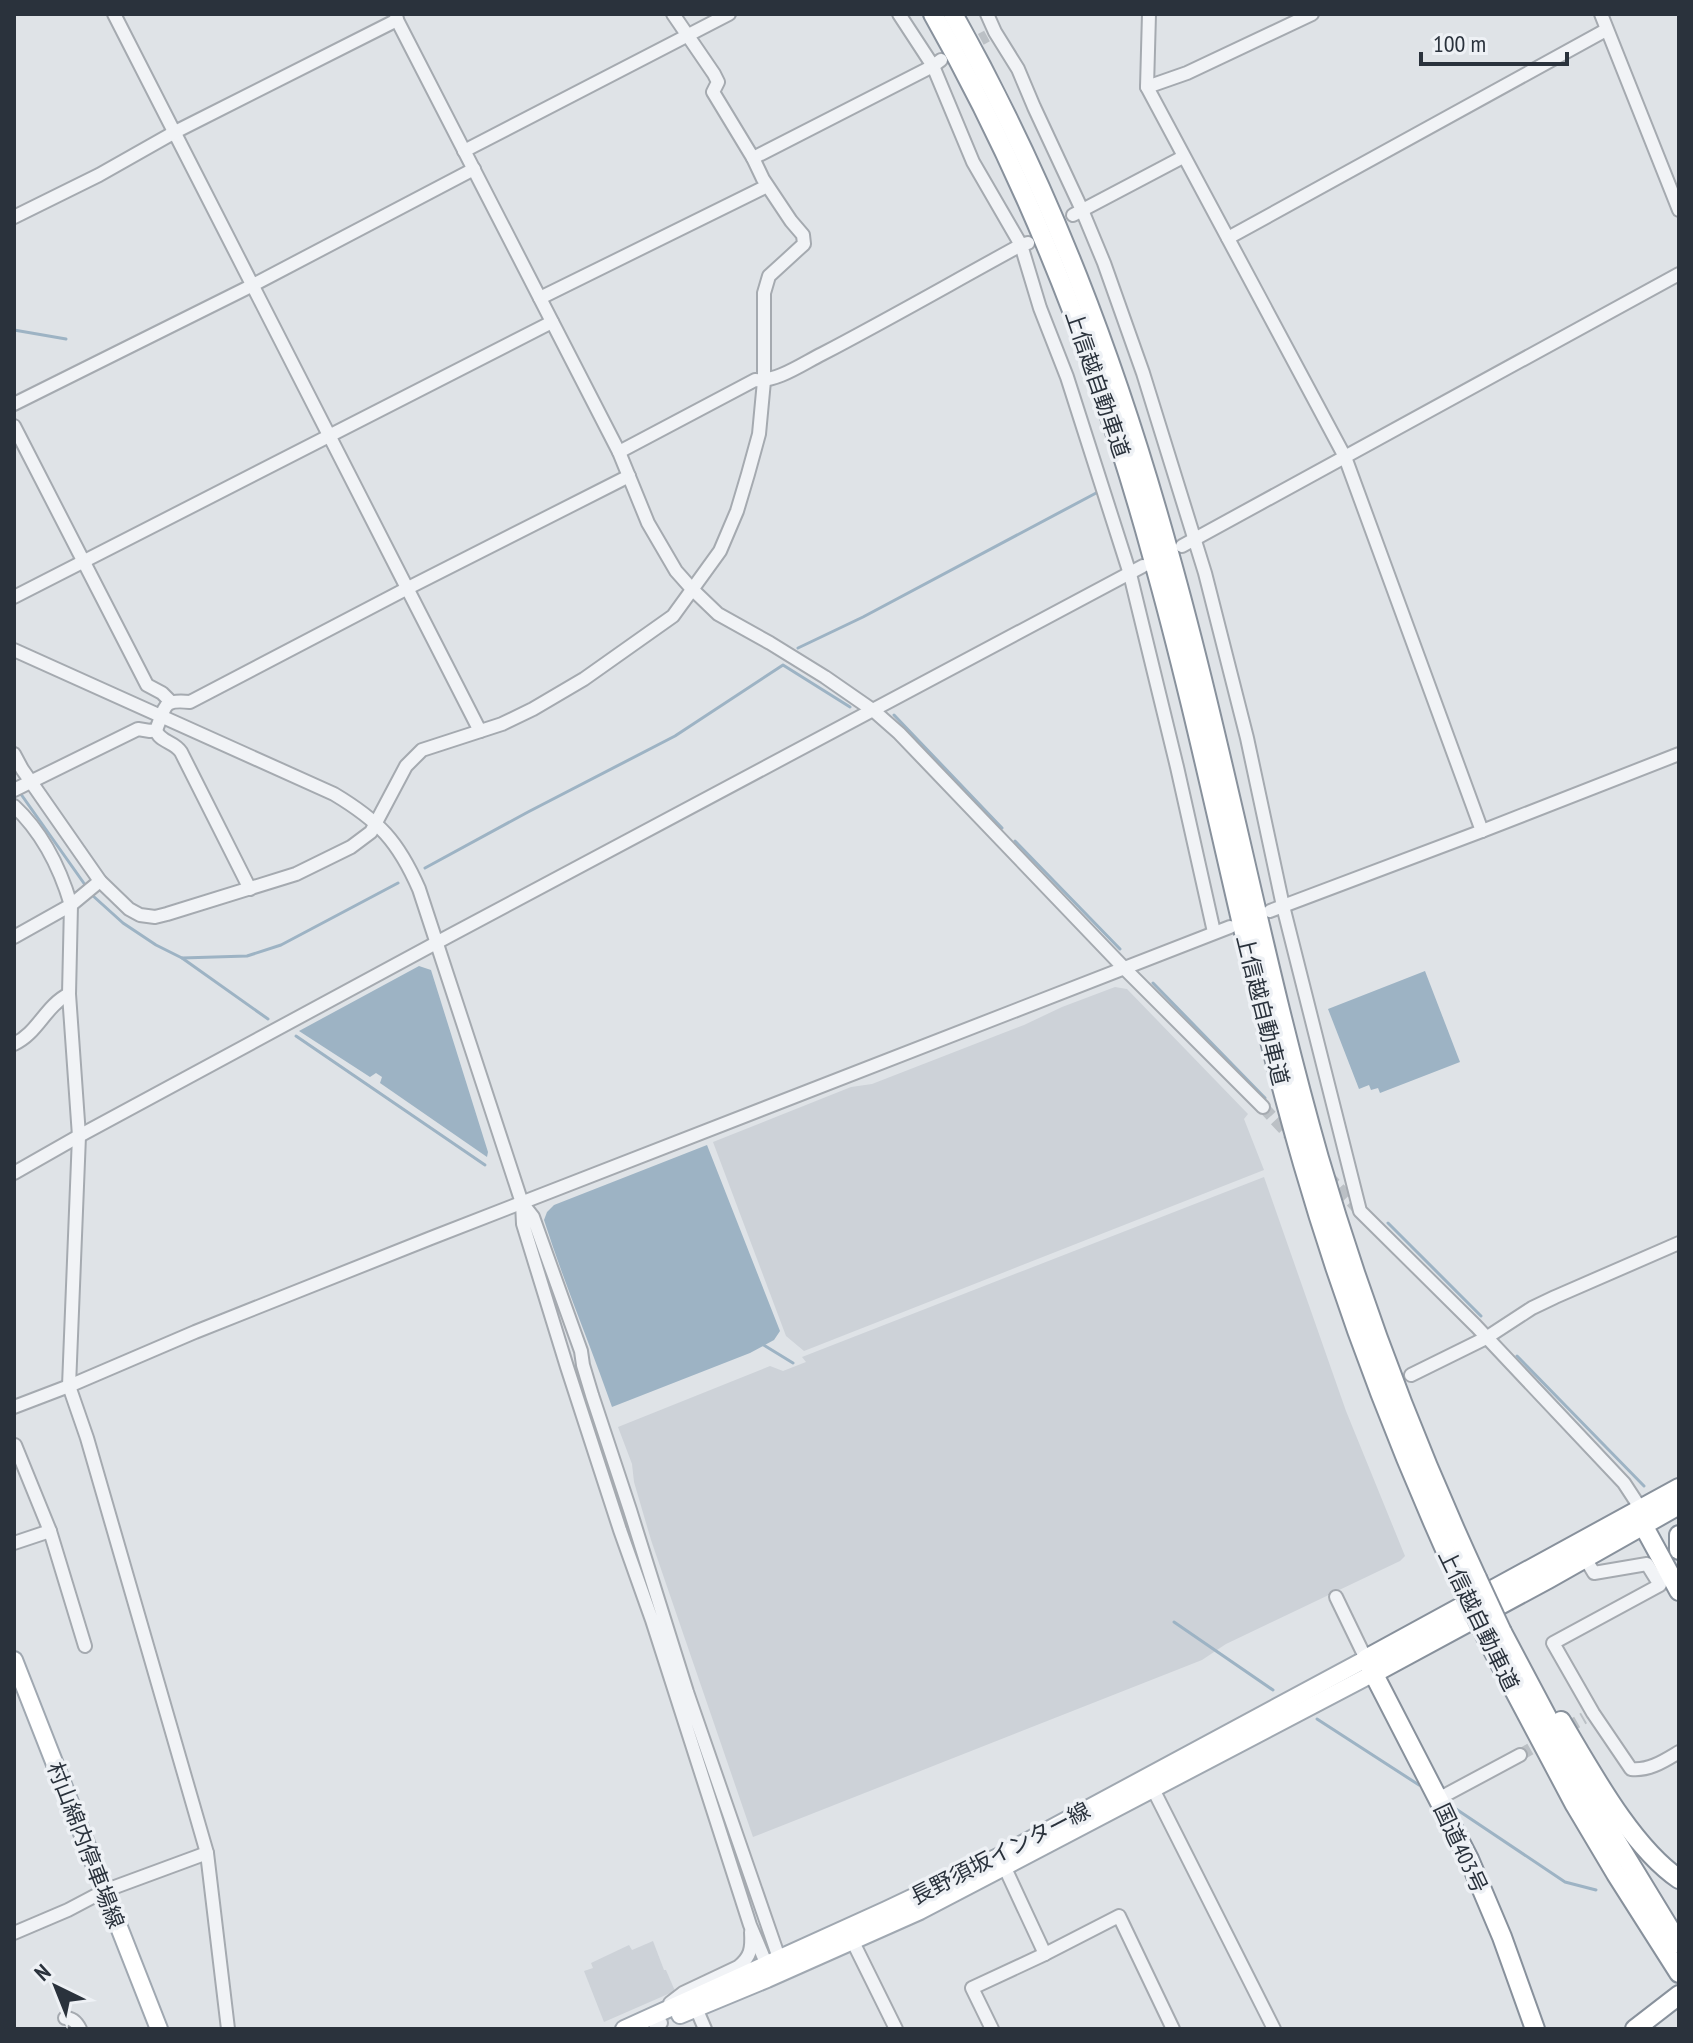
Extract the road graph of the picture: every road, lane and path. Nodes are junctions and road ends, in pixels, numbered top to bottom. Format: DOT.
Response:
graph roads {
  1 [pos="114,14"];
  2 [pos="673,14"];
  3 [pos="729,14"];
  4 [pos="899,14"];
  5 [pos="933,14"];
  6 [pos="953,14"];
  7 [pos="987,14"];
  8 [pos="1149,14"];
  9 [pos="1312,14"];
  10 [pos="1601,14"];
  11 [pos="396,17"];
  12 [pos="1606,30"];
  13 [pos="687,34"];
  14 [pos="937,63"];
  15 [pos="1147,87"];
  16 [pos="175,132"];
  17 [pos="464,151"];
  18 [pos="1183,157"];
  19 [pos="753,158"];
  20 [pos="474,169"];
  21 [pos="767,186"];
  22 [pos="1679,210"];
  23 [pos="1078,212"];
  24 [pos="14,217"];
  25 [pos="1228,238"];
  26 [pos="1025,244"];
  27 [pos="1679,274"];
  28 [pos="253,285"];
  29 [pos="540,298"];
  30 [pos="552,322"];
  31 [pos="764,381"];
  32 [pos="14,404"];
  33 [pos="14,426"];
  34 [pos="329,436"];
  35 [pos="619,452"];
  36 [pos="1345,457"];
  37 [pos="629,476"];
  38 [pos="1188,542"];
  39 [pos="84,561"];
  40 [pos="1143,566"];
  41 [pos="1130,574"];
  42 [pos="406,589"];
  43 [pos="692,589"];
  44 [pos="14,597"];
  45 [pos="14,650"];
  46 [pos="170,701"];
  47 [pos="874,711"];
  48 [pos="161,716"];
  49 [pos="156,730"];
  50 [pos="480,731"];
  51 [pos="14,754"];
  52 [pos="1679,754"];
  53 [pos="28,783"];
  54 [pos="14,790"];
  55 [pos="14,806"];
  56 [pos="376,822"];
  57 [pos="1482,831"];
  58 [pos="98,883"];
  59 [pos="250,889"];
  60 [pos="71,905"];
  61 [pos="1283,906"];
  62 [pos="1270,911"];
  63 [pos="1230,927"];
  64 [pos="1214,932"];
  65 [pos="14,937"];
  66 [pos="436,943"];
  67 [pos="1124,968"];
  68 [pos="69,994"];
  69 [pos="14,1044"];
  70 [pos="1263,1107"];
  71 [pos="79,1136"];
  72 [pos="14,1173"];
  73 [pos="522,1203"];
  74 [pos="1679,1243"];
  75 [pos="1486,1338"];
  76 [pos="1411,1375"];
  77 [pos="69,1386"];
  78 [pos="14,1407"];
  79 [pos="15,1445"];
  80 [pos="1679,1488"];
  81 [pos="1679,1505"];
  82 [pos="1645,1518"];
  83 [pos="50,1531"];
  84 [pos="1679,1535"];
  85 [pos="14,1543"];
  86 [pos="1679,1550"];
  87 [pos="1585,1558"];
  88 [pos="1679,1566"];
  89 [pos="1469,1582"];
  90 [pos="1679,1591"];
  91 [pos="1336,1597"];
  92 [pos="1498,1633"];
  93 [pos="85,1646"];
  94 [pos="14,1660"];
  95 [pos="1370,1666"];
  96 [pos="1679,1752"];
  97 [pos="1520,1755"];
  98 [pos="1153,1789"];
  99 [pos="1438,1799"];
  100 [pos="207,1853"];
  101 [pos="1005,1868"];
  102 [pos="1679,1879"];
  103 [pos="104,1891"];
  104 [pos="750,1925"];
  105 [pos="14,1933"];
  106 [pos="853,1942"];
  107 [pos="1679,1944"];
  108 [pos="1045,1954"];
  109 [pos="774,1965"];
  110 [pos="1678,1983"];
  111 [pos="696,2008"];
  112 [pos="1679,2010"];
  113 [pos="65,2018"];
  114 [pos="653,2025"];
  115 [pos="155,2028"];
  116 [pos="80,2029"];
  117 [pos="228,2029"];
  118 [pos="624,2029"];
  119 [pos="705,2029"];
  120 [pos="896,2029"];
  121 [pos="992,2029"];
  122 [pos="1173,2029"];
  123 [pos="1274,2029"];
  124 [pos="1535,2029"];
  125 [pos="1635,2029"];
  126 [pos="1654,2029"];
  1 -- 16 [label="street"];
  2 -- 13 [label="street"];
  3 -- 13 [label="street"];
  4 -- 14 [label="street"];
  5 -- 89 [label="highway, 上信越自動車道"];
  6 -- 89 [label="highway, 上信越自動車道"];
  7 -- 23 [label="street"];
  8 -- 15 [label="street"];
  9 -- 15 [label="street"];
  10 -- 12 [label="street"];
  11 -- 16 [label="street"];
  11 -- 17 [label="street"];
  12 -- 22 [label="street"];
  12 -- 25 [label="street"];
  13 -- 17 [label="street"];
  13 -- 19 [label="street"];
  14 -- 19 [label="street"];
  14 -- 26 [label="street"];
  15 -- 18 [label="street"];
  16 -- 24 [label="street"];
  16 -- 28 [label="street"];
  17 -- 20 [label="street"];
  18 -- 23 [label="street"];
  18 -- 25 [label="street"];
  19 -- 21 [label="street"];
  20 -- 28 [label="street"];
  20 -- 29 [label="street"];
  21 -- 29 [label="street"];
  21 -- 31 [label="street"];
  23 -- 38 [label="street"];
  25 -- 36 [label="street"];
  26 -- 31 [label="street"];
  26 -- 41 [label="street"];
  27 -- 36 [label="street"];
  28 -- 32 [label="street"];
  28 -- 34 [label="street"];
  29 -- 30 [label="street"];
  30 -- 34 [label="street"];
  30 -- 35 [label="street"];
  31 -- 35 [label="street"];
  31 -- 43 [label="street"];
  33 -- 39 [label="street"];
  34 -- 39 [label="street"];
  34 -- 42 [label="street"];
  35 -- 37 [label="street"];
  36 -- 38 [label="street"];
  36 -- 57 [label="street"];
  37 -- 42 [label="street"];
  37 -- 43 [label="street"];
  38 -- 61 [label="street"];
  39 -- 44 [label="street"];
  39 -- 46 [label="street"];
  40 -- 41 [label="street"];
  41 -- 47 [label="street"];
  41 -- 64 [label="street"];
  42 -- 46 [label="street"];
  42 -- 50 [label="street"];
  43 -- 47 [label="street"];
  43 -- 50 [label="street"];
  45 -- 48 [label="street"];
  46 -- 48 [label="street"];
  47 -- 66 [label="street"];
  47 -- 67 [label="street"];
  48 -- 49 [label="street"];
  48 -- 56 [label="street"];
  49 -- 53 [label="street"];
  49 -- 59 [label="street"];
  50 -- 56 [label="street"];
  51 -- 53 [label="street"];
  52 -- 57 [label="street"];
  53 -- 54 [label="street"];
  53 -- 58 [label="street"];
  55 -- 60 [label="street"];
  56 -- 59 [label="street"];
  56 -- 66 [label="street"];
  57 -- 61 [label="street"];
  58 -- 59 [label="street"];
  58 -- 60 [label="street"];
  60 -- 65 [label="street"];
  60 -- 68 [label="street"];
  61 -- 62 [label="street"];
  61 -- 75 [label="street"];
  63 -- 64 [label="street"];
  64 -- 67 [label="street"];
  66 -- 71 [label="street"];
  66 -- 73 [label="street"];
  67 -- 70 [label="street"];
  67 -- 73 [label="street"];
  68 -- 69 [label="street"];
  68 -- 71 [label="street"];
  71 -- 72 [label="street"];
  71 -- 77 [label="street"];
  73 -- 77 [label="street"];
  73 -- 104 [label="street"];
  73 -- 109 [label="street"];
  74 -- 75 [label="street"];
  75 -- 76 [label="street"];
  75 -- 82 [label="street"];
  77 -- 78 [label="street"];
  77 -- 100 [label="street"];
  79 -- 83 [label="street"];
  80 -- 82 [label="highway"];
  81 -- 82 [label="highway"];
  82 -- 87 [label="highway"];
  82 -- 88 [label="highway"];
  82 -- 90 [label="highway"];
  82 -- 95 [label="highway"];
  83 -- 85 [label="street"];
  83 -- 93 [label="street"];
  84 -- 86 [label="highway"];
  87 -- 95 [label="highway"];
  87 -- 96 [label="street"];
  89 -- 92 [label="highway, 上信越自動車道, bridge"];
  91 -- 95 [label="street"];
  92 -- 102 [label="highway"];
  92 -- 107 [label="highway, 上信越自動車道"];
  92 -- 110 [label="highway, 上信越自動車道"];
  94 -- 103 [label="main road, 村山綿内停車場線"];
  95 -- 98 [label="main road, 長野須坂インター線"];
  95 -- 99 [label="highway, 国道403号"];
  95 -- 109 [label="main road, 長野須坂インター線"];
  97 -- 99 [label="street"];
  98 -- 101 [label="main road, 長野須坂インター線"];
  98 -- 123 [label="street"];
  99 -- 124 [label="highway, 国道403号"];
  100 -- 103 [label="street"];
  100 -- 117 [label="street"];
  101 -- 106 [label="main road, 長野須坂インター線"];
  101 -- 108 [label="street"];
  103 -- 105 [label="street"];
  103 -- 115 [label="main road, 村山綿内停車場線"];
  104 -- 109 [label="street"];
  104 -- 114 [label="street"];
  106 -- 109 [label="main road, 長野須坂インター線"];
  106 -- 120 [label="street"];
  108 -- 121 [label="street"];
  108 -- 122 [label="street"];
  109 -- 111 [label="main road, 長野須坂インター線"];
  109 -- 114 [label="main road, 長野須坂インター線"];
  110 -- 125 [label="highway"];
  111 -- 114 [label="main road, 長野須坂インター線"];
  111 -- 119 [label="street"];
  112 -- 126 [label="highway"];
  113 -- 116 [label="street"];
  114 -- 118 [label="main road, 長野須坂インター線"];
}
